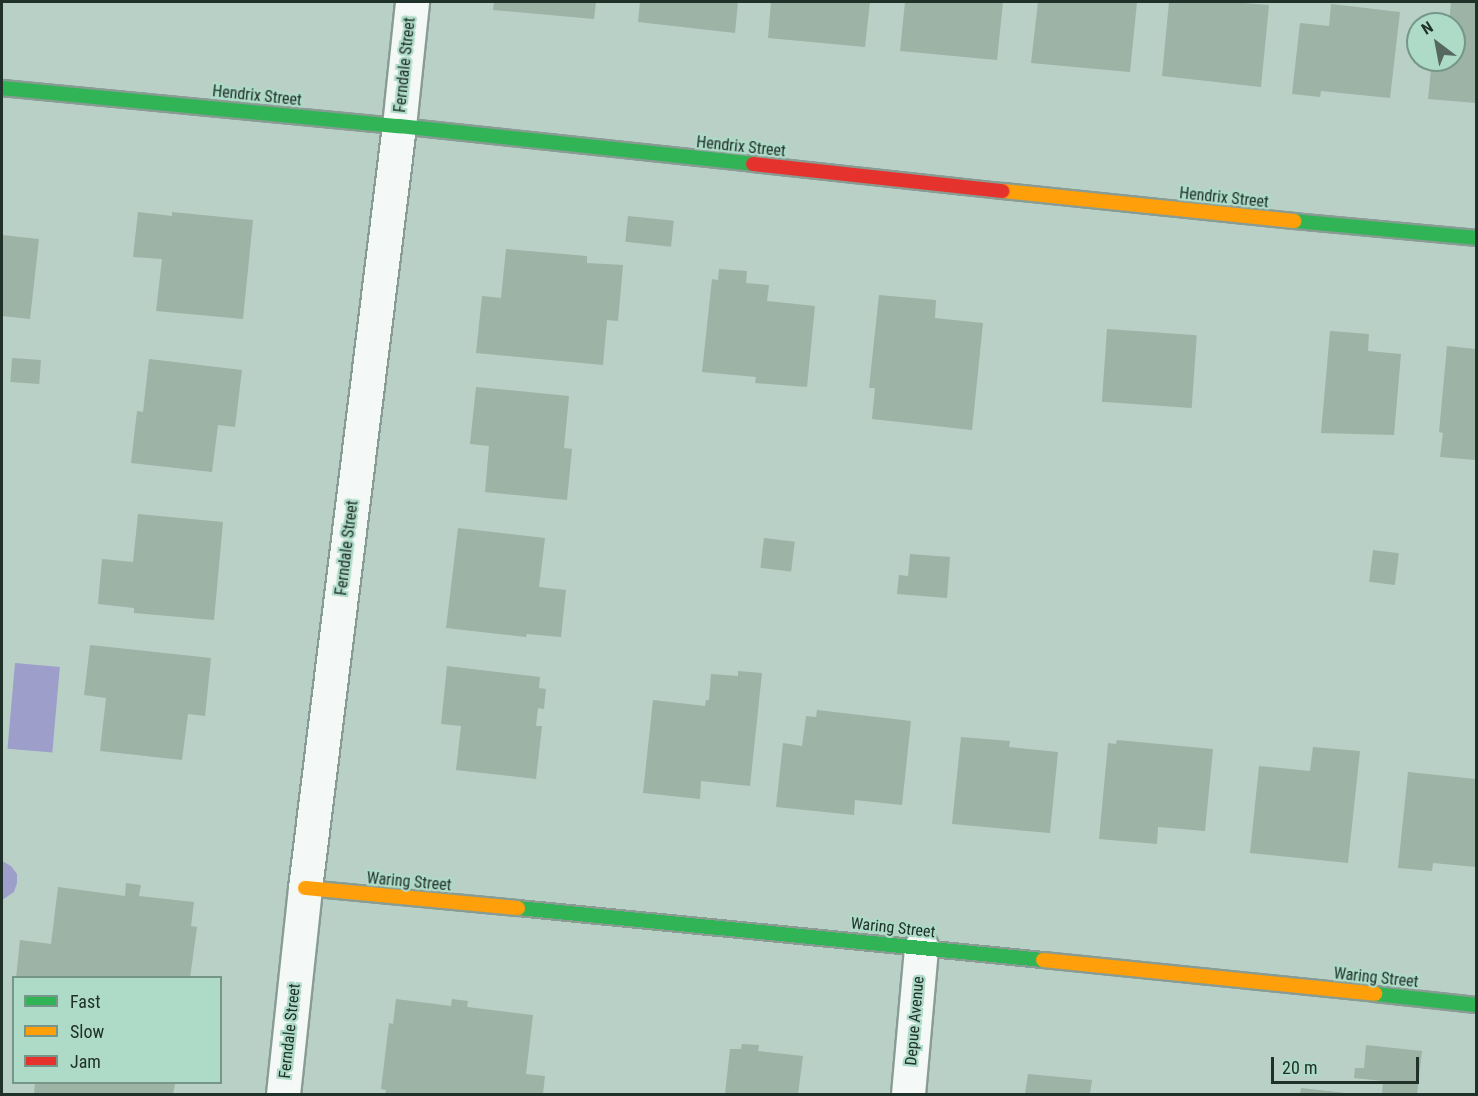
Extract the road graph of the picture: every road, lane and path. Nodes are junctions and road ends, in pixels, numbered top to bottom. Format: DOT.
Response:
graph roads {
  1 [pos="412,2"];
  2 [pos="2,88"];
  3 [pos="399,126"];
  4 [pos="1476,238"];
  5 [pos="305,888"];
  6 [pos="921,947"];
  7 [pos="1476,1005"];
  8 [pos="283,1095"];
  9 [pos="908,1095"];
  1 -- 3 [label="street, Ferndale Street"];
  2 -- 3 [label="street, Hendrix Street"];
  3 -- 4 [label="street, Hendrix Street"];
  3 -- 5 [label="street, Ferndale Street"];
  5 -- 6 [label="street, Waring Street"];
  5 -- 8 [label="street, Ferndale Street"];
  6 -- 7 [label="street, Waring Street"];
  6 -- 9 [label="street, Depue Avenue"];
}
